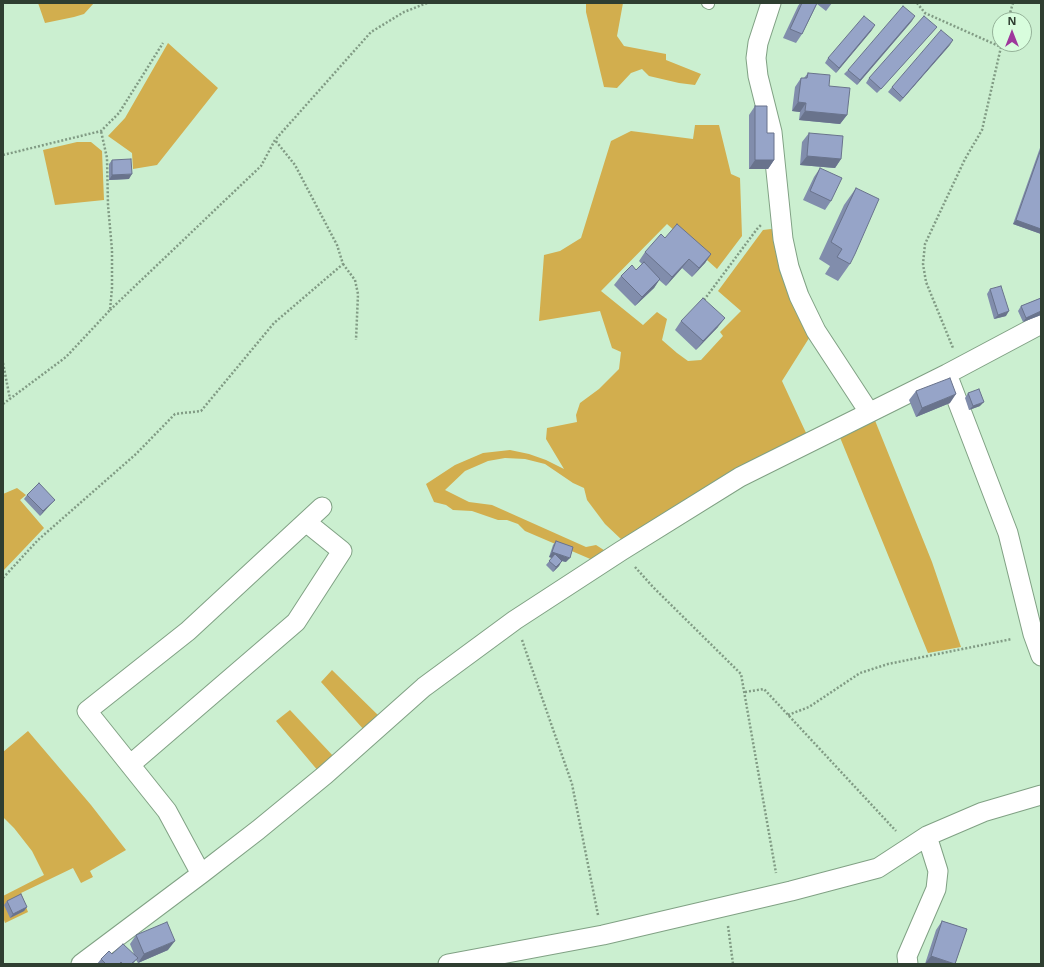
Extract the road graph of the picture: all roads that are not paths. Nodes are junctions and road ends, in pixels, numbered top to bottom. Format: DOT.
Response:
graph roads {
  1 [pos="770,3"];
  2 [pos="1041,324"];
  3 [pos="947,374"];
  4 [pos="869,412"];
  5 [pos="322,507"];
  6 [pos="306,522"];
  7 [pos="1041,656"];
  8 [pos="131,764"];
  9 [pos="1041,795"];
  10 [pos="927,836"];
  11 [pos="202,874"];
  12 [pos="81,964"];
  13 [pos="448,964"];
  14 [pos="908,964"];
  1 -- 4 [label="street"];
  2 -- 3 [label="street"];
  3 -- 4 [label="street"];
  3 -- 7 [label="street"];
  4 -- 11 [label="street"];
  5 -- 6 [label="street"];
  6 -- 8 [label="street"];
  6 -- 8 [label="street"];
  8 -- 11 [label="street"];
  9 -- 10 [label="street"];
  10 -- 13 [label="street"];
  10 -- 14 [label="street"];
  11 -- 12 [label="street"];
}
